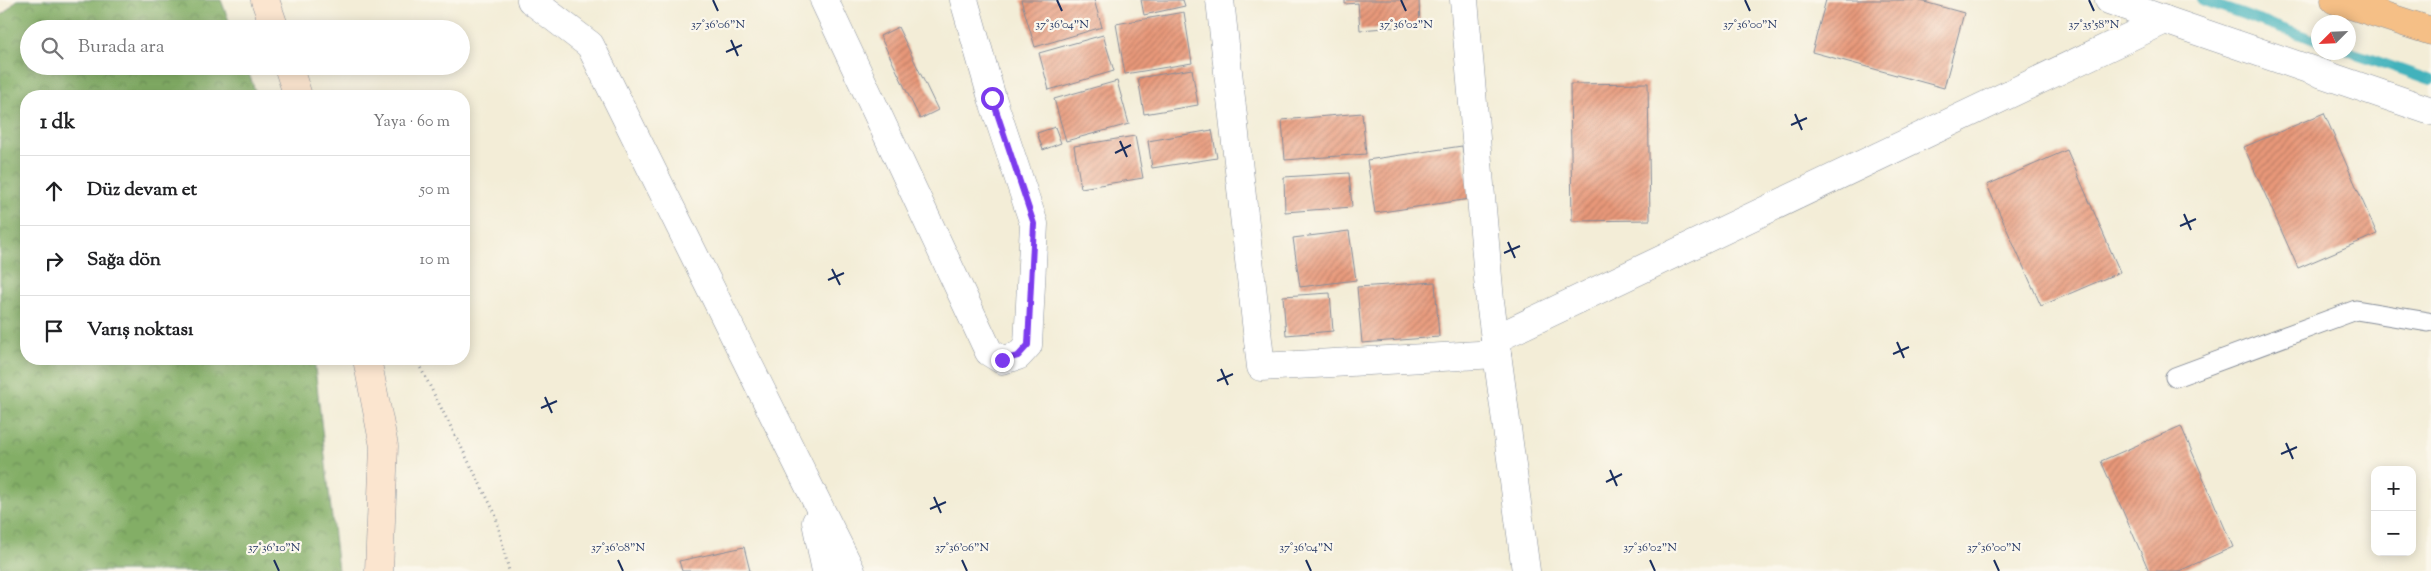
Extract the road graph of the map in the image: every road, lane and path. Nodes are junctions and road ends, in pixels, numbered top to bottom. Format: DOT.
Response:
graph roads {
  1 [pos="265,0"];
  2 [pos="531,0"];
  3 [pos="824,0"];
  4 [pos="964,0"];
  5 [pos="1220,0"];
  6 [pos="1464,0"];
  7 [pos="2109,0"];
  8 [pos="2335,0"];
  9 [pos="272,20"];
  10 [pos="2165,20"];
  11 [pos="2431,31"];
  12 [pos="291,75"];
  13 [pos="296,90"];
  14 [pos="2431,111"];
  15 [pos="2428,322"];
  16 [pos="1496,346"];
  17 [pos="368,365"];
  18 [pos="419,365"];
  19 [pos="2175,377"];
  20 [pos="809,486"];
  21 [pos="379,571"];
  22 [pos="509,571"];
  23 [pos="826,571"];
  24 [pos="851,571"];
  25 [pos="1526,571"];
  1 -- 9 [label="street"];
  2 -- 20 [label="street"];
  3 -- 4 [label="street"];
  5 -- 16 [label="street"];
  6 -- 16 [label="street"];
  7 -- 10 [label="street"];
  8 -- 11 [label="main road"];
  10 -- 14 [label="street"];
  10 -- 16 [label="street"];
  12 -- 13 [label="street"];
  15 -- 19 [label="lane"];
  16 -- 25 [label="street"];
  17 -- 21 [label="street"];
  18 -- 22 [label="path"];
  20 -- 23 [label="street"];
  20 -- 24 [label="street"];
}
